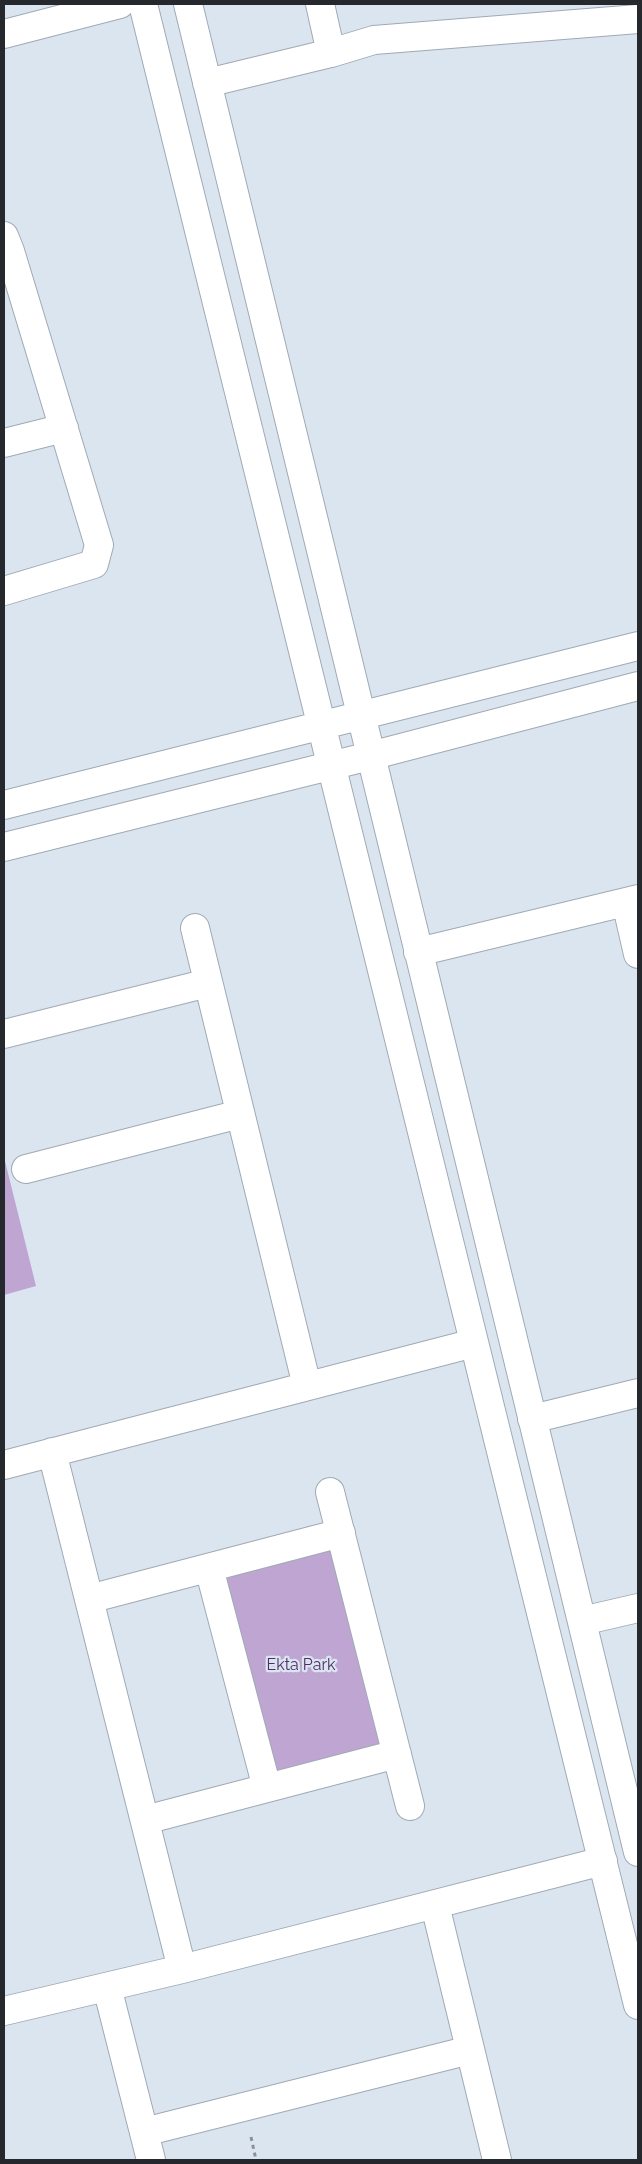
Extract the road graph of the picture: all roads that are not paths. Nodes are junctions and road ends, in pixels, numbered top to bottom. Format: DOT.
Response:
graph roads {
  1 [pos="120,4"];
  2 [pos="143,4"];
  3 [pos="188,4"];
  4 [pos="320,4"];
  5 [pos="638,19"];
  6 [pos="4,34"];
  7 [pos="331,53"];
  8 [pos="207,83"];
  9 [pos="4,236"];
  10 [pos="64,428"];
  11 [pos="4,443"];
  12 [pos="4,591"];
  13 [pos="638,646"];
  14 [pos="638,686"];
  15 [pos="360,715"];
  16 [pos="322,724"];
  17 [pos="370,756"];
  18 [pos="332,765"];
  19 [pos="4,805"];
  20 [pos="4,847"];
  21 [pos="632,901"];
  22 [pos="195,928"];
  23 [pos="418,952"];
  24 [pos="638,954"];
  25 [pos="208,983"];
  26 [pos="4,1034"];
  27 [pos="240,1114"];
  28 [pos="26,1169"];
  29 [pos="474,1343"];
  30 [pos="307,1386"];
  31 [pos="638,1393"];
  32 [pos="532,1419"];
  33 [pos="52,1452"];
  34 [pos="4,1465"];
  35 [pos="330,1492"];
  36 [pos="341,1533"];
  37 [pos="209,1568"];
  38 [pos="89,1599"];
  39 [pos="638,1608"];
  40 [pos="582,1622"];
  41 [pos="396,1754"];
  42 [pos="267,1788"];
  43 [pos="410,1806"];
  44 [pos="145,1820"];
  45 [pos="638,1852"];
  46 [pos="603,1861"];
  47 [pos="435,1905"];
  48 [pos="182,1969"];
  49 [pos="108,1987"];
  50 [pos="638,2005"];
  51 [pos="4,2011"];
  52 [pos="470,2050"];
  53 [pos="144,2132"];
  54 [pos="152,2160"];
  55 [pos="497,2160"];
  1 -- 6 [label="street"];
  2 -- 16 [label="street"];
  3 -- 8 [label="street"];
  4 -- 7 [label="street"];
  5 -- 7 [label="street"];
  7 -- 8 [label="street"];
  8 -- 15 [label="street"];
  9 -- 10 [label="street"];
  10 -- 11 [label="street"];
  10 -- 12 [label="street"];
  13 -- 15 [label="street"];
  14 -- 17 [label="street"];
  15 -- 16 [label="street"];
  15 -- 17 [label="street"];
  16 -- 18 [label="street"];
  16 -- 19 [label="street"];
  17 -- 18 [label="street"];
  17 -- 23 [label="street"];
  18 -- 20 [label="street"];
  18 -- 29 [label="street"];
  21 -- 23 [label="street"];
  21 -- 24 [label="street"];
  22 -- 25 [label="street"];
  23 -- 32 [label="street"];
  25 -- 26 [label="street"];
  25 -- 27 [label="street"];
  27 -- 28 [label="street"];
  27 -- 30 [label="street"];
  29 -- 30 [label="street"];
  29 -- 46 [label="street"];
  30 -- 33 [label="street"];
  31 -- 32 [label="street"];
  32 -- 40 [label="street"];
  33 -- 34 [label="street"];
  33 -- 38 [label="street"];
  35 -- 36 [label="street"];
  36 -- 37 [label="street"];
  36 -- 41 [label="street"];
  37 -- 38 [label="street"];
  37 -- 42 [label="street"];
  38 -- 44 [label="street"];
  39 -- 40 [label="street"];
  40 -- 45 [label="street"];
  41 -- 42 [label="street"];
  41 -- 43 [label="street"];
  42 -- 44 [label="street"];
  44 -- 48 [label="street"];
  46 -- 47 [label="street"];
  46 -- 50 [label="street"];
  47 -- 48 [label="street"];
  47 -- 52 [label="street"];
  48 -- 49 [label="street"];
  49 -- 51 [label="street"];
  49 -- 53 [label="street"];
  52 -- 53 [label="street"];
  52 -- 55 [label="street"];
  53 -- 54 [label="street"];
}
